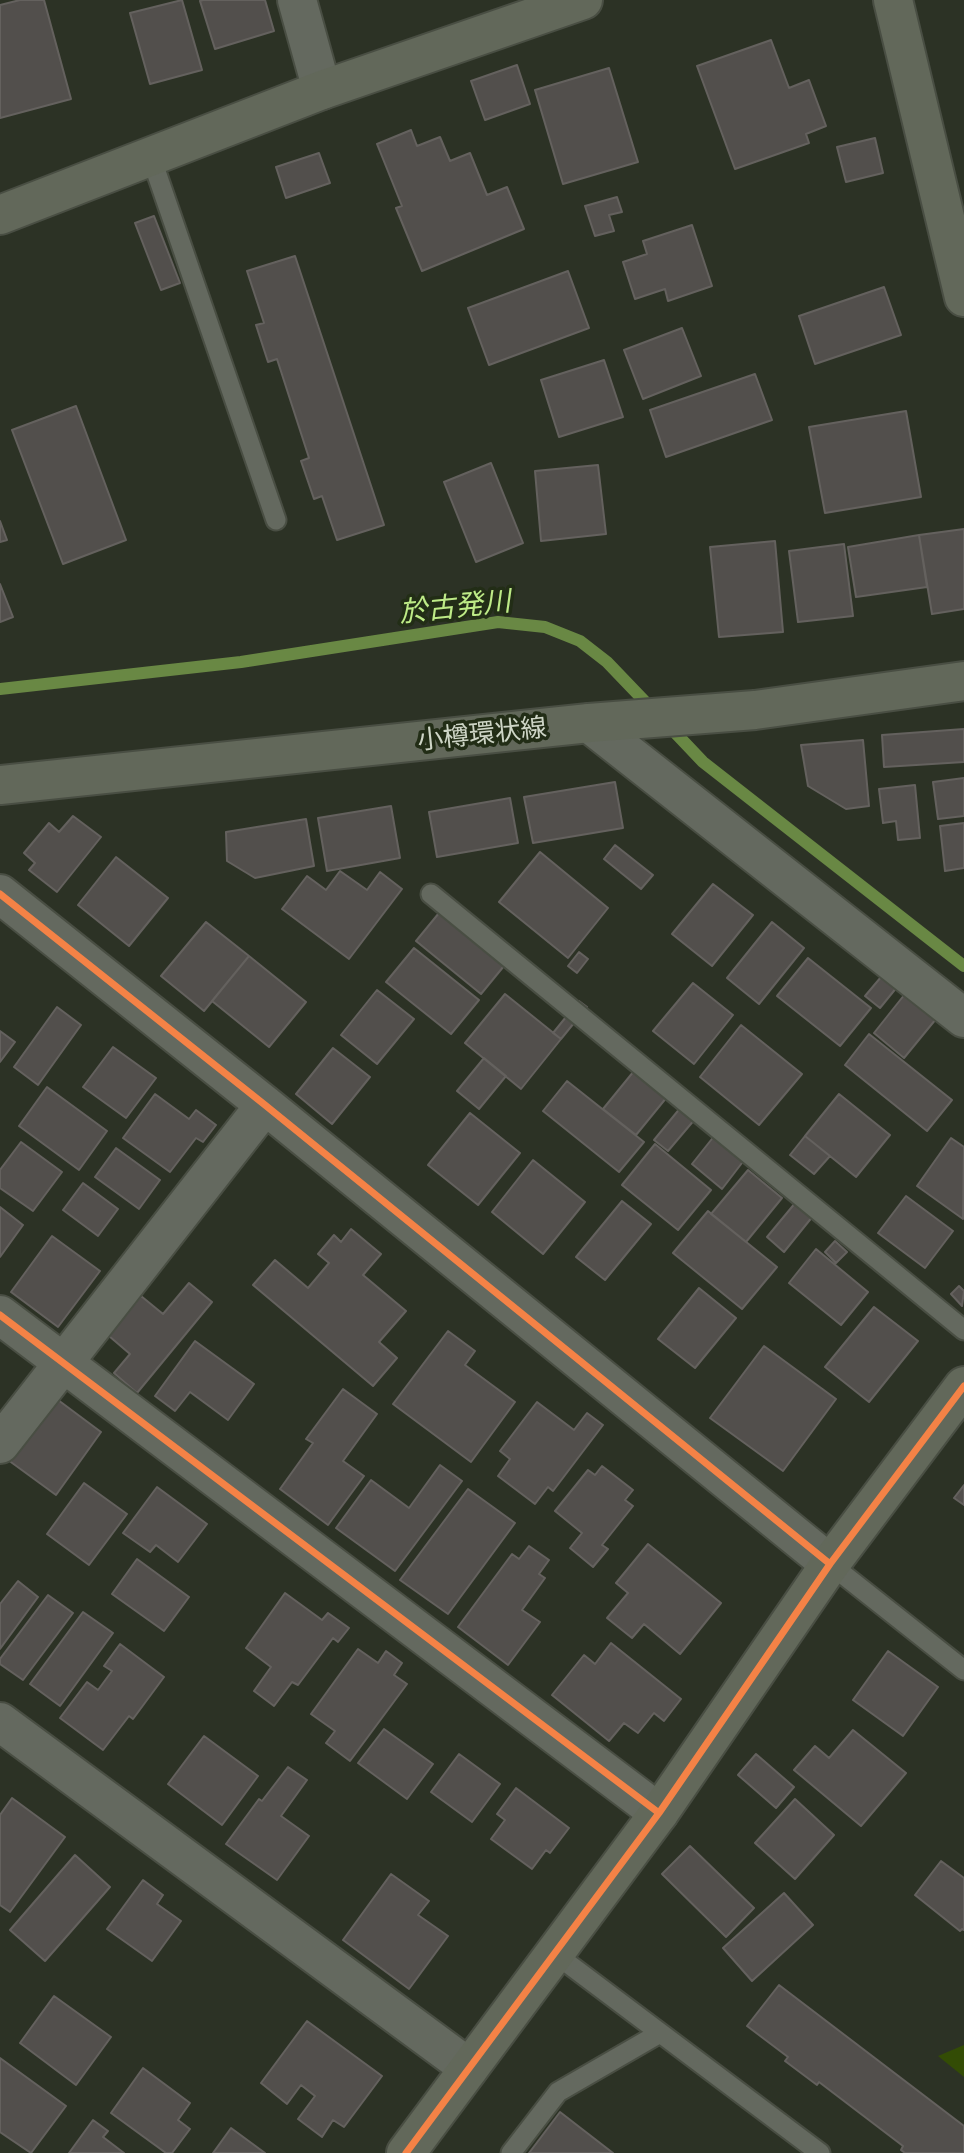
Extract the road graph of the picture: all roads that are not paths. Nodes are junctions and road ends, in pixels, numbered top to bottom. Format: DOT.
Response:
graph roads {
  1 [pos="297,0"];
  2 [pos="583,0"];
  3 [pos="893,0"];
  4 [pos="322,90"];
  5 [pos="151,157"];
  6 [pos="0,215"];
  7 [pos="964,297"];
  8 [pos="276,520"];
  9 [pos="964,681"];
  10 [pos="607,722"];
  11 [pos="0,785"];
  12 [pos="0,894"];
  13 [pos="431,894"];
  14 [pos="964,1018"];
  15 [pos="265,1105"];
  16 [pos="0,1315"];
  17 [pos="964,1330"];
  18 [pos="62,1362"];
  19 [pos="964,1386"];
  20 [pos="0,1444"];
  21 [pos="830,1564"];
  22 [pos="964,1670"];
  23 [pos="0,1722"];
  24 [pos="659,1814"];
  25 [pos="554,1953"];
  26 [pos="660,2033"];
  27 [pos="469,2068"];
  28 [pos="406,2153"];
  29 [pos="511,2153"];
  30 [pos="820,2153"];
  1 -- 4 [label="street"];
  2 -- 4 [label="street"];
  3 -- 7 [label="street"];
  4 -- 5 [label="street"];
  5 -- 6 [label="street"];
  5 -- 8 [label="lane"];
  9 -- 10 [label="street, 小樽環状線"];
  10 -- 11 [label="street, 小樽環状線"];
  10 -- 14 [label="street"];
  12 -- 15 [label="street"];
  13 -- 17 [label="lane"];
  15 -- 18 [label="street"];
  15 -- 21 [label="street"];
  16 -- 18 [label="street"];
  18 -- 20 [label="street"];
  18 -- 24 [label="street"];
  19 -- 21 [label="street"];
  21 -- 22 [label="lane"];
  21 -- 24 [label="street"];
  23 -- 27 [label="street"];
  24 -- 25 [label="street"];
  25 -- 26 [label="lane"];
  25 -- 27 [label="street"];
  26 -- 29 [label="lane"];
  26 -- 30 [label="lane"];
  27 -- 28 [label="street"];
}
